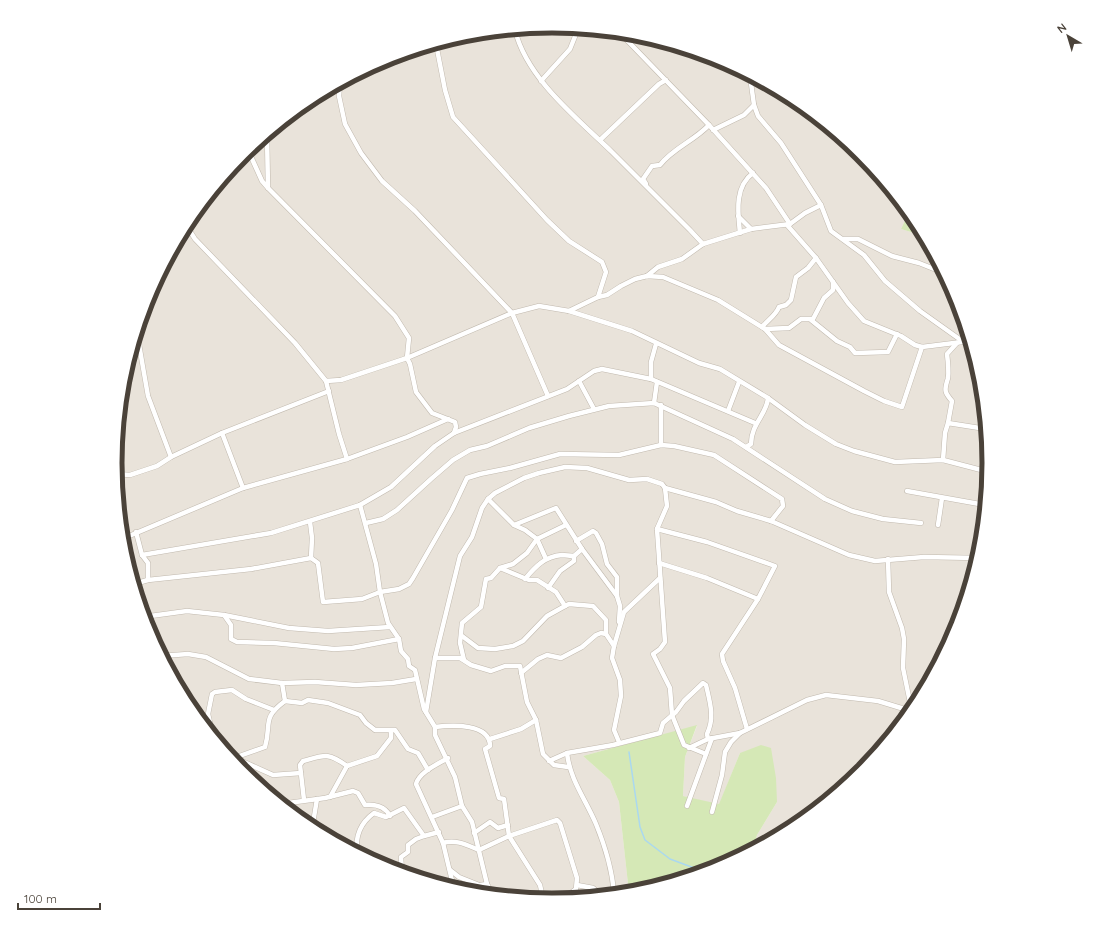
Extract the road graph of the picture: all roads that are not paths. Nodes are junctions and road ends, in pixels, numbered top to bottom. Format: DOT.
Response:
graph roads {
  1 [pos="576,34"];
  2 [pos="517,35"];
  3 [pos="627,40"];
  4 [pos="437,49"];
  5 [pos="666,80"];
  6 [pos="541,81"];
  7 [pos="751,82"];
  8 [pos="339,90"];
  9 [pos="754,105"];
  10 [pos="709,125"];
  11 [pos="714,130"];
  12 [pos="600,140"];
  13 [pos="266,142"];
  14 [pos="251,156"];
  15 [pos="753,173"];
  16 [pos="648,187"];
  17 [pos="268,188"];
  18 [pos="821,205"];
  19 [pos="738,216"];
  20 [pos="789,225"];
  21 [pos="751,229"];
  22 [pos="190,231"];
  23 [pos="831,231"];
  24 [pos="740,233"];
  25 [pos="703,244"];
  26 [pos="816,258"];
  27 [pos="658,268"];
  28 [pos="936,270"];
  29 [pos="647,276"];
  30 [pos="663,277"];
  31 [pos="833,280"];
  32 [pos="598,297"];
  33 [pos="569,311"];
  34 [pos="512,313"];
  35 [pos="811,320"];
  36 [pos="763,328"];
  37 [pos="897,334"];
  38 [pos="139,343"];
  39 [pos="957,343"];
  40 [pos="964,343"];
  41 [pos="656,344"];
  42 [pos="922,347"];
  43 [pos="407,358"];
  44 [pos="651,379"];
  45 [pos="326,381"];
  46 [pos="579,381"];
  47 [pos="657,382"];
  48 [pos="739,382"];
  49 [pos="329,391"];
  50 [pos="548,396"];
  51 [pos="768,398"];
  52 [pos="654,403"];
  53 [pos="661,405"];
  54 [pos="594,410"];
  55 [pos="728,411"];
  56 [pos="448,418"];
  57 [pos="755,423"];
  58 [pos="948,423"];
  59 [pos="981,428"];
  60 [pos="222,433"];
  61 [pos="454,433"];
  62 [pos="661,445"];
  63 [pos="746,447"];
  64 [pos="171,457"];
  65 [pos="347,459"];
  66 [pos="943,460"];
  67 [pos="982,470"];
  68 [pos="122,474"];
  69 [pos="243,488"];
  70 [pos="665,488"];
  71 [pos="907,491"];
  72 [pos="942,498"];
  73 [pos="488,499"];
  74 [pos="981,504"];
  75 [pos="360,505"];
  76 [pos="771,521"];
  77 [pos="310,522"];
  78 [pos="366,523"];
  79 [pos="921,523"];
  80 [pos="514,525"];
  81 [pos="566,525"];
  82 [pos="938,525"];
  83 [pos="657,529"];
  84 [pos="136,532"];
  85 [pos="128,536"];
  86 [pos="537,539"];
  87 [pos="576,541"];
  88 [pos="582,549"];
  89 [pos="142,555"];
  90 [pos="574,556"];
  91 [pos="311,558"];
  92 [pos="972,558"];
  93 [pos="546,559"];
  94 [pos="888,559"];
  95 [pos="659,563"];
  96 [pos="500,568"];
  97 [pos="660,578"];
  98 [pos="525,579"];
  99 [pos="148,580"];
  100 [pos="138,583"];
  101 [pos="548,588"];
  102 [pos="380,592"];
  103 [pos="617,596"];
  104 [pos="758,599"];
  105 [pos="565,606"];
  106 [pos="224,615"];
  107 [pos="149,616"];
  108 [pos="619,626"];
  109 [pos="390,627"];
  110 [pos="606,634"];
  111 [pos="462,636"];
  112 [pos="399,639"];
  113 [pos="614,646"];
  114 [pos="167,656"];
  115 [pos="435,658"];
  116 [pos="464,660"];
  117 [pos="522,673"];
  118 [pos="416,679"];
  119 [pos="282,683"];
  120 [pos="285,701"];
  121 [pos="910,703"];
  122 [pos="906,709"];
  123 [pos="274,710"];
  124 [pos="426,712"];
  125 [pos="672,715"];
  126 [pos="536,720"];
  127 [pos="435,726"];
  128 [pos="211,727"];
  129 [pos="747,729"];
  130 [pos="391,731"];
  131 [pos="740,733"];
  132 [pos="490,739"];
  133 [pos="710,739"];
  134 [pos="619,742"];
  135 [pos="689,748"];
  136 [pos="567,753"];
  137 [pos="706,754"];
  138 [pos="237,756"];
  139 [pos="448,758"];
  140 [pos="549,761"];
  141 [pos="243,762"];
  142 [pos="347,766"];
  143 [pos="568,767"];
  144 [pos="428,770"];
  145 [pos="301,773"];
  146 [pos="330,797"];
  147 [pos="317,799"];
  148 [pos="304,800"];
  149 [pos="287,803"];
  150 [pos="462,806"];
  151 [pos="687,806"];
  152 [pos="712,812"];
  153 [pos="390,816"];
  154 [pos="432,817"];
  155 [pos="313,821"];
  156 [pos="508,825"];
  157 [pos="439,832"];
  158 [pos="474,833"];
  159 [pos="424,836"];
  160 [pos="509,836"];
  161 [pos="443,843"];
  162 [pos="356,847"];
  163 [pos="479,850"];
  164 [pos="402,866"];
  165 [pos="450,870"];
  166 [pos="453,882"];
  167 [pos="487,884"];
  168 [pos="479,885"];
  169 [pos="577,885"];
  170 [pos="471,886"];
  171 [pos="490,889"];
  172 [pos="613,889"];
  173 [pos="597,891"];
  174 [pos="573,893"];
  175 [pos="542,894"];
  1 -- 6 [label="street"];
  2 -- 6 [label="street"];
  3 -- 5 [label="street"];
  4 -- 32 [label="street"];
  5 -- 10 [label="street"];
  5 -- 12 [label="street"];
  6 -- 12 [label="street"];
  7 -- 9 [label="street"];
  8 -- 34 [label="street"];
  9 -- 11 [label="street"];
  9 -- 18 [label="street"];
  10 -- 11 [label="street"];
  10 -- 16 [label="street"];
  11 -- 15 [label="street"];
  12 -- 16 [label="street"];
  13 -- 17 [label="street"];
  14 -- 17 [label="street"];
  15 -- 19 [label="street"];
  15 -- 20 [label="street"];
  16 -- 25 [label="street"];
  17 -- 43 [label="street"];
  18 -- 20 [label="street"];
  18 -- 23 [label="street"];
  19 -- 21 [label="street"];
  19 -- 24 [label="street"];
  20 -- 21 [label="street"];
  20 -- 26 [label="street"];
  21 -- 24 [label="street"];
  22 -- 45 [label="street"];
  23 -- 28 [label="street"];
  23 -- 40 [label="street"];
  24 -- 25 [label="street"];
  25 -- 27 [label="street"];
  26 -- 31 [label="street"];
  26 -- 36 [label="street"];
  27 -- 29 [label="street"];
  27 -- 30 [label="street"];
  29 -- 30 [label="street"];
  29 -- 32 [label="street"];
  30 -- 36 [label="street"];
  31 -- 35 [label="street"];
  31 -- 37 [label="street"];
  32 -- 33 [label="street"];
  33 -- 34 [label="street"];
  33 -- 41 [label="street"];
  34 -- 43 [label="street"];
  34 -- 50 [label="street"];
  35 -- 36 [label="street"];
  35 -- 37 [label="street"];
  36 -- 42 [label="street"];
  37 -- 42 [label="street"];
  38 -- 64 [label="street"];
  39 -- 40 [label="street"];
  39 -- 42 [label="street"];
  39 -- 58 [label="street"];
  41 -- 44 [label="street"];
  41 -- 48 [label="street"];
  43 -- 45 [label="street"];
  43 -- 56 [label="street"];
  44 -- 46 [label="street"];
  44 -- 47 [label="street"];
  45 -- 49 [label="street"];
  46 -- 50 [label="street"];
  46 -- 54 [label="street"];
  47 -- 52 [label="street"];
  47 -- 55 [label="street"];
  48 -- 51 [label="street"];
  48 -- 55 [label="street"];
  49 -- 60 [label="street"];
  49 -- 65 [label="street"];
  50 -- 61 [label="street"];
  51 -- 57 [label="street"];
  51 -- 66 [label="street"];
  52 -- 53 [label="street"];
  52 -- 54 [label="street"];
  53 -- 62 [label="street"];
  53 -- 63 [label="street"];
  54 -- 78 [label="street"];
  55 -- 57 [label="street"];
  56 -- 61 [label="street"];
  56 -- 65 [label="street"];
  57 -- 63 [label="street"];
  58 -- 59 [label="street"];
  58 -- 66 [label="street"];
  60 -- 64 [label="street"];
  60 -- 69 [label="street"];
  61 -- 75 [label="street"];
  62 -- 76 [label="street"];
  62 -- 102 [label="street"];
  63 -- 79 [label="street"];
  64 -- 68 [label="street"];
  65 -- 69 [label="street"];
  66 -- 67 [label="street"];
  69 -- 84 [label="street"];
  70 -- 73 [label="street"];
  70 -- 76 [label="street"];
  70 -- 83 [label="street"];
  71 -- 72 [label="street"];
  72 -- 74 [label="street"];
  72 -- 82 [label="street"];
  73 -- 80 [label="street"];
  73 -- 115 [label="street"];
  75 -- 77 [label="street"];
  75 -- 78 [label="street"];
  76 -- 94 [label="street"];
  77 -- 89 [label="street"];
  77 -- 91 [label="street"];
  78 -- 102 [label="street"];
  80 -- 81 [label="street"];
  80 -- 86 [label="street"];
  81 -- 86 [label="street"];
  81 -- 87 [label="street"];
  83 -- 95 [label="street"];
  83 -- 104 [label="street"];
  84 -- 85 [label="street"];
  84 -- 89 [label="street"];
  86 -- 93 [label="street"];
  86 -- 96 [label="street"];
  87 -- 88 [label="street"];
  87 -- 103 [label="street"];
  88 -- 90 [label="street"];
  88 -- 103 [label="street"];
  89 -- 99 [label="street"];
  90 -- 93 [label="street"];
  90 -- 101 [label="street"];
  91 -- 99 [label="street"];
  91 -- 102 [label="street"];
  92 -- 94 [label="street"];
  93 -- 98 [label="street"];
  94 -- 121 [label="street"];
  95 -- 97 [label="street"];
  95 -- 104 [label="street"];
  96 -- 98 [label="street"];
  96 -- 111 [label="street"];
  97 -- 108 [label="street"];
  97 -- 125 [label="street"];
  98 -- 101 [label="street"];
  99 -- 100 [label="street"];
  101 -- 105 [label="street"];
  102 -- 109 [label="street"];
  103 -- 108 [label="street"];
  104 -- 129 [label="street"];
  105 -- 110 [label="street"];
  105 -- 111 [label="street"];
  106 -- 107 [label="street"];
  106 -- 109 [label="street"];
  106 -- 112 [label="street"];
  108 -- 113 [label="street"];
  109 -- 112 [label="street"];
  110 -- 113 [label="street"];
  110 -- 117 [label="street"];
  111 -- 116 [label="street"];
  112 -- 118 [label="street"];
  113 -- 134 [label="street"];
  114 -- 119 [label="street"];
  115 -- 116 [label="street"];
  115 -- 124 [label="street"];
  116 -- 117 [label="street"];
  117 -- 126 [label="street"];
  118 -- 119 [label="street"];
  118 -- 124 [label="street"];
  119 -- 120 [label="street"];
  120 -- 123 [label="street"];
  120 -- 130 [label="street"];
  122 -- 129 [label="street"];
  123 -- 128 [label="street"];
  123 -- 138 [label="street"];
  124 -- 127 [label="street"];
  125 -- 133 [label="street"];
  125 -- 134 [label="street"];
  125 -- 135 [label="street"];
  126 -- 132 [label="street"];
  126 -- 140 [label="street"];
  127 -- 132 [label="street"];
  127 -- 139 [label="street"];
  129 -- 131 [label="street"];
  130 -- 142 [label="street"];
  130 -- 144 [label="street"];
  131 -- 133 [label="street"];
  131 -- 152 [label="street"];
  132 -- 156 [label="street"];
  133 -- 135 [label="street"];
  133 -- 137 [label="street"];
  134 -- 136 [label="street"];
  135 -- 137 [label="street"];
  136 -- 140 [label="street"];
  136 -- 143 [label="street"];
  137 -- 151 [label="street"];
  139 -- 144 [label="street"];
  139 -- 150 [label="street"];
  140 -- 143 [label="street"];
  141 -- 145 [label="street"];
  142 -- 145 [label="street"];
  142 -- 146 [label="street"];
  143 -- 172 [label="street"];
  144 -- 154 [label="street"];
  145 -- 148 [label="street"];
  146 -- 147 [label="street"];
  146 -- 153 [label="street"];
  147 -- 148 [label="street"];
  147 -- 155 [label="street"];
  148 -- 149 [label="street"];
  150 -- 154 [label="street"];
  150 -- 158 [label="street"];
  153 -- 159 [label="street"];
  153 -- 162 [label="street"];
  154 -- 157 [label="street"];
  156 -- 158 [label="street"];
  156 -- 160 [label="street"];
  157 -- 159 [label="street"];
  157 -- 161 [label="street"];
  158 -- 163 [label="street"];
  159 -- 164 [label="street"];
  160 -- 163 [label="street"];
  160 -- 169 [label="street"];
  160 -- 175 [label="street"];
  161 -- 163 [label="street"];
  161 -- 165 [label="street"];
  163 -- 167 [label="street"];
  165 -- 166 [label="street"];
  165 -- 168 [label="street"];
  167 -- 168 [label="street"];
  167 -- 171 [label="street"];
  168 -- 170 [label="street"];
  169 -- 173 [label="street"];
  169 -- 174 [label="street"];
}
